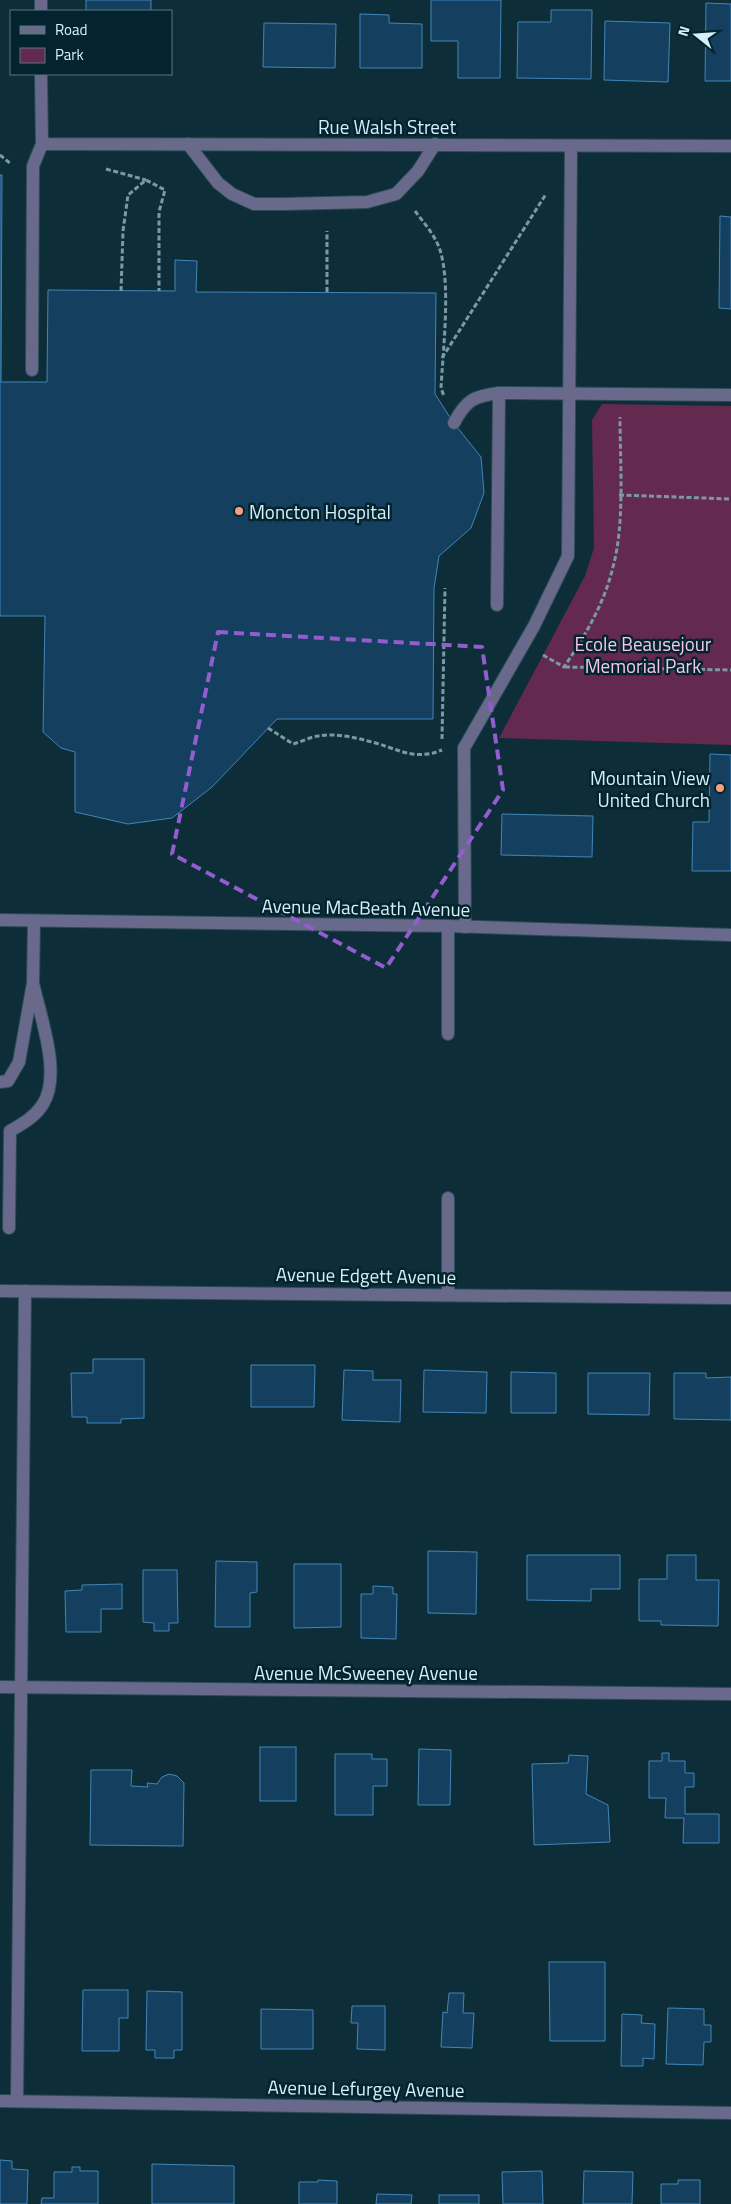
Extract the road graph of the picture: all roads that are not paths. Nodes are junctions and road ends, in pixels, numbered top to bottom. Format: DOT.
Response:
graph roads {
  1 [pos="41,75"];
  2 [pos="42,144"];
  3 [pos="188,144"];
  4 [pos="435,144"];
  5 [pos="572,146"];
  6 [pos="731,146"];
  7 [pos="32,370"];
  8 [pos="499,393"];
  9 [pos="570,393"];
  10 [pos="731,395"];
  11 [pos="454,423"];
  12 [pos="497,605"];
  13 [pos="0,920"];
  14 [pos="34,921"];
  15 [pos="448,926"];
  16 [pos="465,926"];
  17 [pos="731,935"];
  18 [pos="33,983"];
  19 [pos="448,1034"];
  20 [pos="0,1082"];
  21 [pos="448,1198"];
  22 [pos="9,1228"];
  23 [pos="0,1291"];
  24 [pos="25,1291"];
  25 [pos="448,1295"];
  26 [pos="731,1298"];
  27 [pos="0,1688"];
  28 [pos="21,1688"];
  29 [pos="731,1694"];
  30 [pos="0,2101"];
  31 [pos="17,2102"];
  32 [pos="731,2112"];
  1 -- 2 [label="street"];
  2 -- 3 [label="street, Rue Walsh Street"];
  2 -- 7 [label="street"];
  3 -- 4 [label="street, Rue Walsh Street"];
  3 -- 4 [label="street"];
  4 -- 5 [label="street, Rue Walsh Street"];
  5 -- 6 [label="street, Rue Walsh Street"];
  5 -- 9 [label="street"];
  8 -- 9 [label="street"];
  8 -- 11 [label="street"];
  8 -- 12 [label="street"];
  9 -- 10 [label="street"];
  9 -- 16 [label="street"];
  13 -- 14 [label="street, Avenue MacBeath Avenue"];
  14 -- 15 [label="street, Avenue MacBeath Avenue"];
  14 -- 18 [label="street"];
  15 -- 16 [label="street, Avenue MacBeath Avenue"];
  15 -- 19 [label="street"];
  16 -- 17 [label="street, Avenue MacBeath Avenue"];
  18 -- 20 [label="street"];
  18 -- 22 [label="street"];
  21 -- 25 [label="street"];
  23 -- 24 [label="street, Avenue Edgett Avenue"];
  24 -- 25 [label="street, Avenue Edgett Avenue"];
  24 -- 28 [label="street"];
  25 -- 26 [label="street, Avenue Edgett Avenue"];
  27 -- 28 [label="street, Avenue McSweeney Avenue"];
  28 -- 29 [label="street, Avenue McSweeney Avenue"];
  28 -- 31 [label="street"];
  30 -- 31 [label="street, Avenue Lefurgey Avenue"];
  31 -- 32 [label="street, Avenue Lefurgey Avenue"];
}
